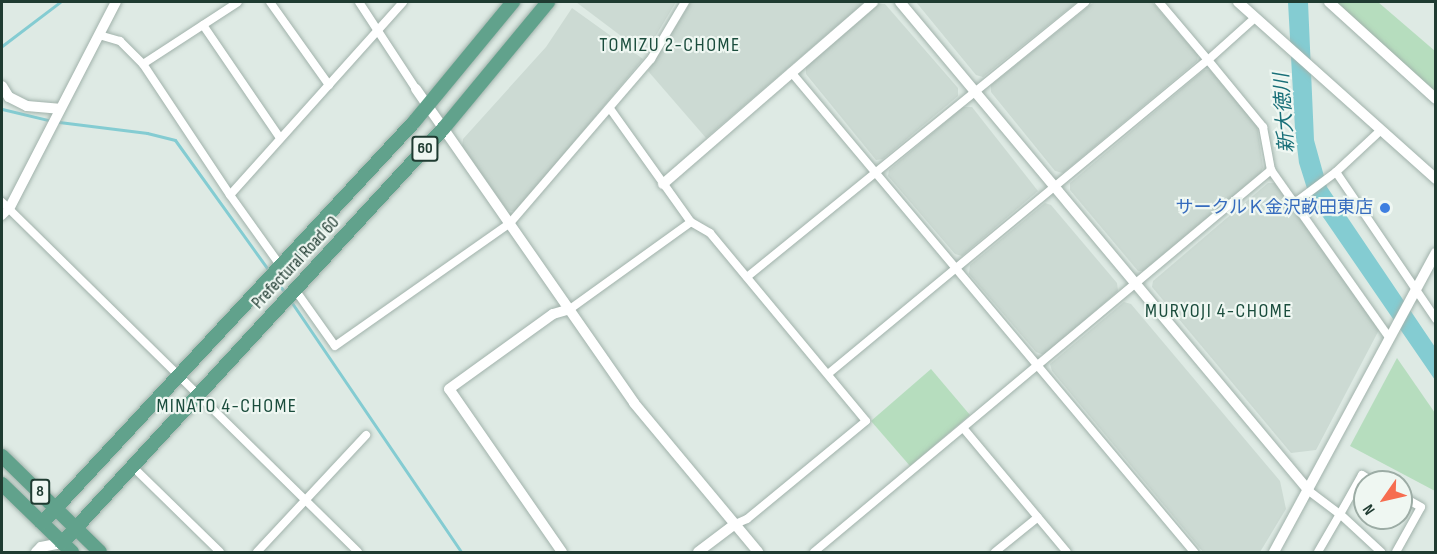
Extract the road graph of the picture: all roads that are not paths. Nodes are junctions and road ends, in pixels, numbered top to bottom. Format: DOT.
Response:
graph roads {
  1 [pos="116,2"];
  2 [pos="238,2"];
  3 [pos="270,2"];
  4 [pos="359,2"];
  5 [pos="402,2"];
  6 [pos="513,2"];
  7 [pos="548,2"];
  8 [pos="685,2"];
  9 [pos="873,2"];
  10 [pos="900,2"];
  11 [pos="1085,2"];
  12 [pos="1159,2"];
  13 [pos="1238,2"];
  14 [pos="1329,2"];
  15 [pos="1257,18"];
  16 [pos="203,25"];
  17 [pos="380,30"];
  18 [pos="99,35"];
  19 [pos="1208,60"];
  20 [pos="143,64"];
  21 [pos="791,72"];
  22 [pos="329,85"];
  23 [pos="2,86"];
  24 [pos="416,89"];
  25 [pos="974,92"];
  26 [pos="1436,99"];
  27 [pos="428,107"];
  28 [pos="59,109"];
  29 [pos="611,110"];
  30 [pos="443,129"];
  31 [pos="1381,130"];
  32 [pos="280,138"];
  33 [pos="1271,170"];
  34 [pos="875,172"];
  35 [pos="1332,175"];
  36 [pos="1436,178"];
  37 [pos="663,184"];
  38 [pos="1052,186"];
  39 [pos="230,195"];
  40 [pos="1297,201"];
  41 [pos="4,209"];
  42 [pos="691,222"];
  43 [pos="510,223"];
  44 [pos="1434,260"];
  45 [pos="280,265"];
  46 [pos="956,267"];
  47 [pos="747,277"];
  48 [pos="1136,285"];
  49 [pos="1417,289"];
  50 [pos="296,291"];
  51 [pos="570,309"];
  52 [pos="1436,319"];
  53 [pos="1391,334"];
  54 [pos="1039,365"];
  55 [pos="828,374"];
  56 [pos="180,376"];
  57 [pos="199,394"];
  58 [pos="964,429"];
  59 [pos="366,435"];
  60 [pos="2,456"];
  61 [pos="134,468"];
  62 [pos="2,484"];
  63 [pos="1309,491"];
  64 [pos="1353,491"];
  65 [pos="306,500"];
  66 [pos="1413,503"];
  67 [pos="56,507"];
  68 [pos="1340,514"];
  69 [pos="1038,517"];
  70 [pos="1413,521"];
  71 [pos="42,523"];
  72 [pos="735,524"];
  73 [pos="77,529"];
  74 [pos="1408,530"];
  75 [pos="67,548"];
  76 [pos="38,550"];
  77 [pos="100,552"];
  78 [pos="220,552"];
  79 [pos="257,552"];
  80 [pos="358,552"];
  81 [pos="562,552"];
  82 [pos="698,552"];
  83 [pos="758,552"];
  84 [pos="814,552"];
  85 [pos="995,552"];
  86 [pos="1067,552"];
  87 [pos="1194,552"];
  88 [pos="1274,552"];
  89 [pos="1318,552"];
  90 [pos="1381,552"];
  91 [pos="1396,552"];
  1 -- 18 [label="street"];
  2 -- 16 [label="street"];
  3 -- 22 [label="street"];
  4 -- 17 [label="street"];
  5 -- 17 [label="street"];
  6 -- 27 [label="main road, Prefectural Road 60 / 60"];
  7 -- 30 [label="main road, Prefectural Road 60 / 60"];
  8 -- 29 [label="street"];
  9 -- 21 [label="street"];
  10 -- 25 [label="street"];
  11 -- 25 [label="street"];
  12 -- 19 [label="street"];
  13 -- 15 [label="street"];
  14 -- 26 [label="street"];
  15 -- 19 [label="street"];
  15 -- 31 [label="street"];
  16 -- 20 [label="street"];
  16 -- 32 [label="street"];
  17 -- 22 [label="street"];
  17 -- 24 [label="street"];
  18 -- 20 [label="street"];
  18 -- 28 [label="street"];
  19 -- 33 [label="street"];
  19 -- 38 [label="street"];
  20 -- 39 [label="street"];
  21 -- 34 [label="street"];
  21 -- 37 [label="street"];
  22 -- 32 [label="street"];
  23 -- 28 [label="street"];
  24 -- 27 [label="street"];
  25 -- 34 [label="street"];
  25 -- 38 [label="street"];
  27 -- 30 [label="street"];
  27 -- 45 [label="main road, Prefectural Road 60 / 60"];
  28 -- 41 [label="street"];
  29 -- 37 [label="street"];
  29 -- 43 [label="street"];
  30 -- 43 [label="street"];
  30 -- 50 [label="main road, Prefectural Road 60 / 60"];
  31 -- 35 [label="street"];
  31 -- 36 [label="street"];
  32 -- 39 [label="street"];
  33 -- 40 [label="street"];
  33 -- 48 [label="street"];
  34 -- 46 [label="street"];
  34 -- 47 [label="street"];
  35 -- 40 [label="street"];
  35 -- 49 [label="street"];
  37 -- 42 [label="street"];
  38 -- 46 [label="street"];
  38 -- 48 [label="street"];
  39 -- 45 [label="street"];
  40 -- 53 [label="street"];
  41 -- 56 [label="street"];
  42 -- 47 [label="street"];
  42 -- 51 [label="street"];
  43 -- 50 [label="street"];
  43 -- 51 [label="street"];
  44 -- 49 [label="street"];
  45 -- 56 [label="main road, Prefectural Road 60 / 60"];
  46 -- 54 [label="street"];
  46 -- 55 [label="street"];
  47 -- 55 [label="street"];
  48 -- 54 [label="street"];
  48 -- 63 [label="street"];
  49 -- 52 [label="street"];
  49 -- 53 [label="street"];
  50 -- 57 [label="main road, Prefectural Road 60 / 60"];
  51 -- 72 [label="street"];
  51 -- 81 [label="street"];
  53 -- 63 [label="street"];
  54 -- 58 [label="street"];
  54 -- 87 [label="street"];
  55 -- 72 [label="street"];
  56 -- 57 [label="street"];
  56 -- 67 [label="main road, Prefectural Road 60 / 60"];
  57 -- 61 [label="main road, Prefectural Road 60 / 60"];
  57 -- 65 [label="street"];
  58 -- 69 [label="street"];
  58 -- 84 [label="street"];
  59 -- 65 [label="street"];
  60 -- 67 [label="main road, 8"];
  61 -- 73 [label="main road, Prefectural Road 60 / 60"];
  61 -- 78 [label="street"];
  62 -- 71 [label="main road, 8"];
  63 -- 68 [label="street"];
  63 -- 88 [label="street"];
  64 -- 68 [label="street"];
  65 -- 79 [label="street"];
  65 -- 80 [label="street"];
  66 -- 70 [label="street"];
  67 -- 71 [label="main road, Prefectural Road 60 / 60"];
  67 -- 73 [label="main road, 8"];
  68 -- 89 [label="street"];
  68 -- 90 [label="street"];
  69 -- 85 [label="street"];
  69 -- 86 [label="street"];
  71 -- 75 [label="main road, 8"];
  71 -- 76 [label="street"];
  72 -- 82 [label="street"];
  72 -- 83 [label="street"];
  73 -- 75 [label="main road, Prefectural Road 60 / 60"];
  73 -- 77 [label="main road, 8"];
  74 -- 91 [label="street"];
  75 -- 76 [label="street"];
}
